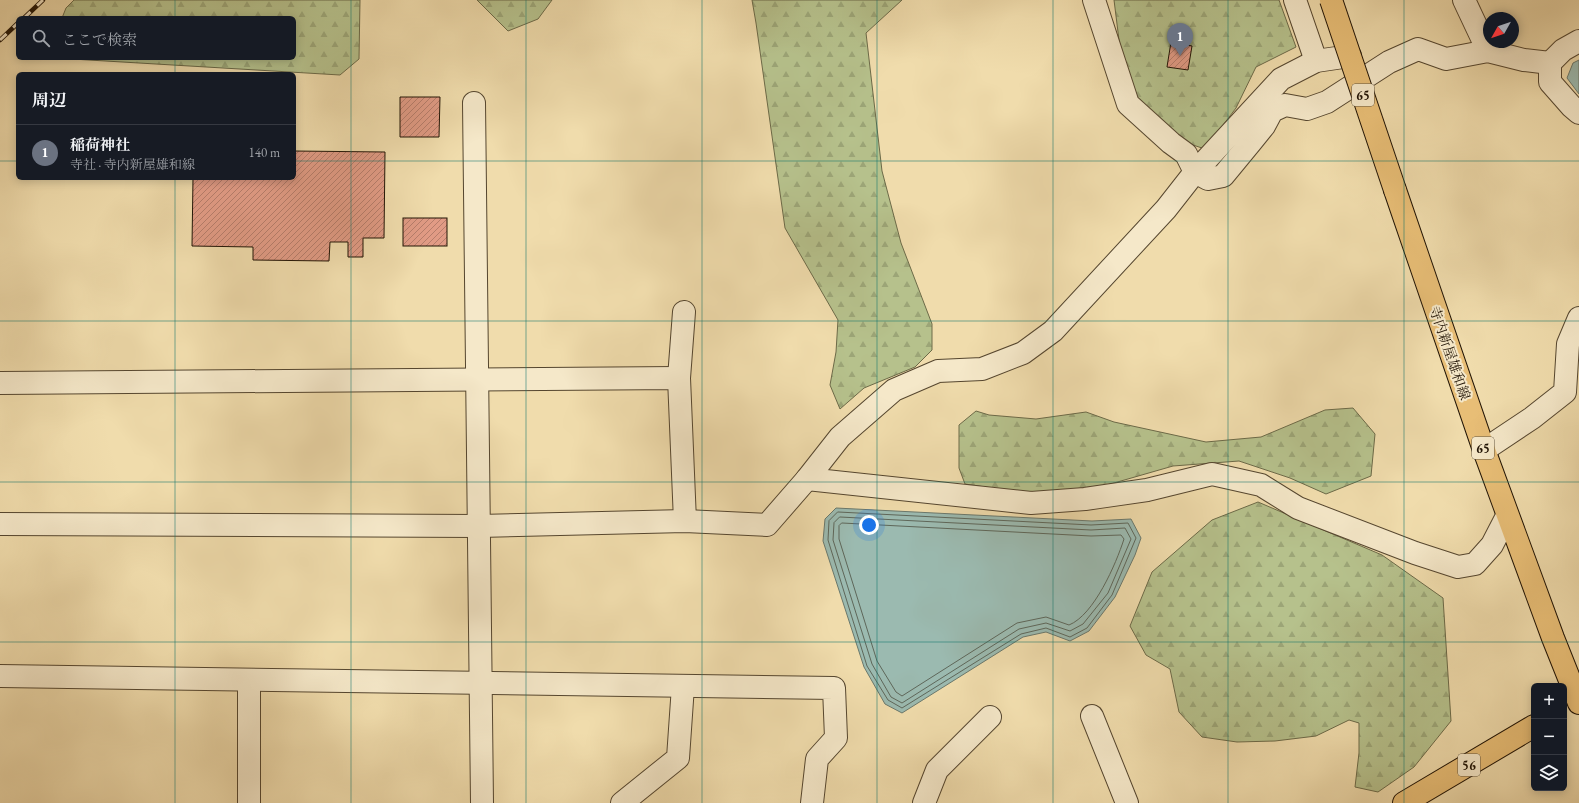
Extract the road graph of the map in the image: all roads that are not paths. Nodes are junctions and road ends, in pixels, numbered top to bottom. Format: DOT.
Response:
graph roads {
  1 [pos="1094,0"];
  2 [pos="1295,0"];
  3 [pos="1331,0"];
  4 [pos="1464,0"];
  5 [pos="1579,41"];
  6 [pos="1488,51"];
  7 [pos="1350,56"];
  8 [pos="1316,61"];
  9 [pos="1550,62"];
  10 [pos="474,103"];
  11 [pos="1579,113"];
  12 [pos="1195,172"];
  13 [pos="684,312"];
  14 [pos="1579,318"];
  15 [pos="680,378"];
  16 [pos="477,380"];
  17 [pos="0,384"];
  18 [pos="1484,450"];
  19 [pos="807,479"];
  20 [pos="1507,516"];
  21 [pos="685,521"];
  22 [pos="0,524"];
  23 [pos="479,526"];
  24 [pos="0,676"];
  25 [pos="249,680"];
  26 [pos="482,683"];
  27 [pos="683,686"];
  28 [pos="1575,703"];
  29 [pos="1092,716"];
  30 [pos="990,717"];
  31 [pos="1531,728"];
  32 [pos="249,803"];
  33 [pos="482,803"];
  34 [pos="622,803"];
  35 [pos="812,803"];
  36 [pos="924,803"];
  37 [pos="1127,803"];
  38 [pos="1404,803"];
  1 -- 12 [label="street"];
  2 -- 8 [label="street"];
  3 -- 7 [label="main road, 寺内新屋雄和線 / 65, bridge"];
  4 -- 6 [label="street"];
  5 -- 9 [label="street"];
  6 -- 9 [label="street"];
  6 -- 12 [label="street"];
  7 -- 8 [label="street"];
  7 -- 18 [label="main road, 寺内新屋雄和線 / 65, bridge"];
  8 -- 12 [label="street"];
  9 -- 11 [label="street"];
  10 -- 16 [label="street"];
  12 -- 19 [label="street"];
  13 -- 15 [label="street"];
  14 -- 18 [label="street"];
  15 -- 16 [label="street"];
  15 -- 21 [label="street"];
  16 -- 17 [label="street"];
  16 -- 23 [label="street"];
  18 -- 20 [label="main road, 寺内新屋雄和線 / 65"];
  19 -- 20 [label="street"];
  19 -- 21 [label="street"];
  20 -- 28 [label="main road, 寺内新屋雄和線 / 65"];
  21 -- 23 [label="street"];
  22 -- 23 [label="street"];
  23 -- 26 [label="street"];
  24 -- 25 [label="street"];
  25 -- 26 [label="street"];
  25 -- 32 [label="street"];
  26 -- 27 [label="street"];
  26 -- 33 [label="street"];
  27 -- 34 [label="street"];
  27 -- 35 [label="street"];
  29 -- 37 [label="street"];
  30 -- 36 [label="street"];
  31 -- 38 [label="main road, 56"];
}
